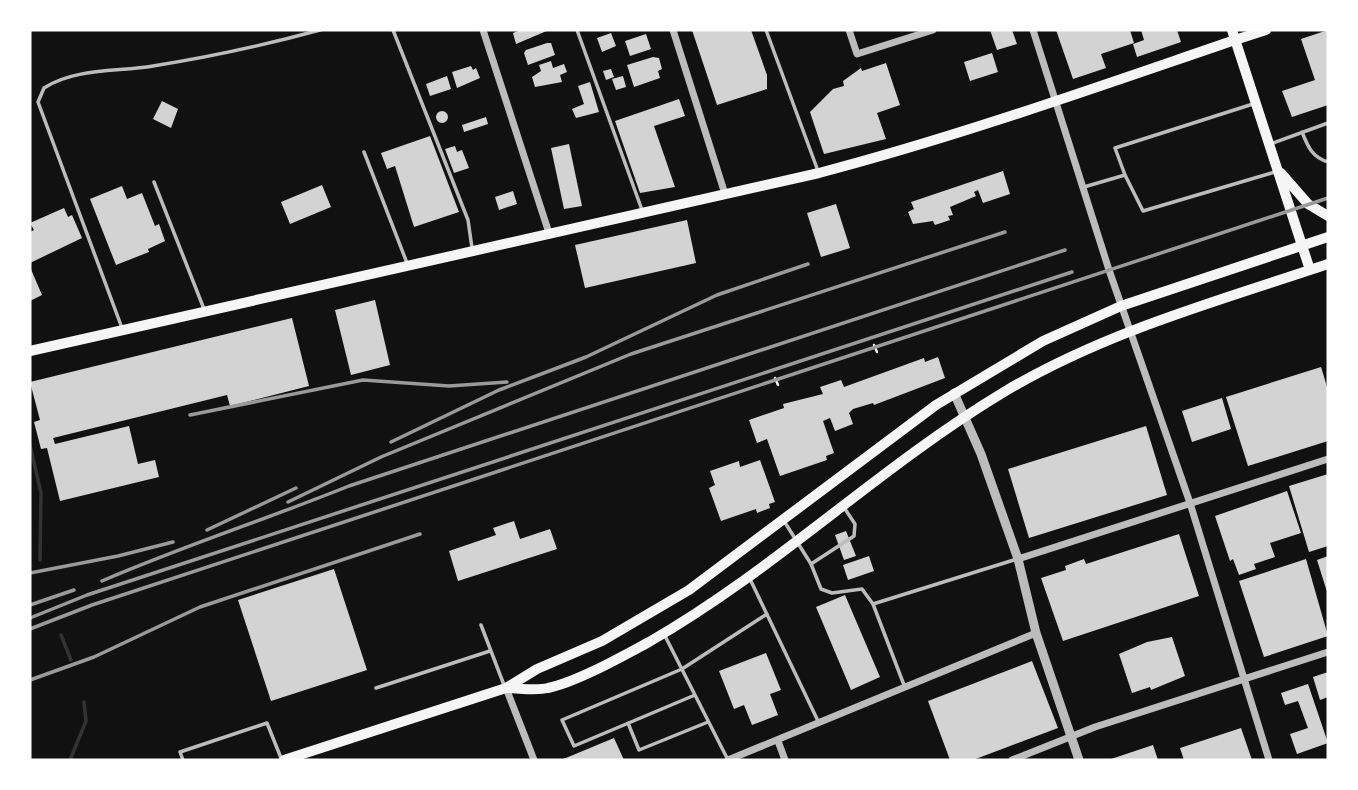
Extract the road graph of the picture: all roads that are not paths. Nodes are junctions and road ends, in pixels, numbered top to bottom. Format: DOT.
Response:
graph roads {
  1 [pos="320,30"];
  2 [pos="393,30"];
  3 [pos="483,30"];
  4 [pos="577,30"];
  5 [pos="673,30"];
  6 [pos="766,30"];
  7 [pos="849,30"];
  8 [pos="933,30"];
  9 [pos="1033,30"];
  10 [pos="1266,30"];
  11 [pos="1233,35"];
  12 [pos="1058,101"];
  13 [pos="1255,103"];
  14 [pos="1328,123"];
  15 [pos="1303,132"];
  16 [pos="1268,144"];
  17 [pos="364,152"];
  18 [pos="1328,162"];
  19 [pos="1276,168"];
  20 [pos="819,173"];
  21 [pos="1125,174"];
  22 [pos="154,182"];
  23 [pos="1084,187"];
  24 [pos="725,194"];
  25 [pos="643,212"];
  26 [pos="1328,216"];
  27 [pos="549,233"];
  28 [pos="1328,237"];
  29 [pos="1301,246"];
  30 [pos="473,251"];
  31 [pos="1328,264"];
  32 [pos="407,265"];
  33 [pos="1310,270"];
  34 [pos="1121,306"];
  35 [pos="204,311"];
  36 [pos="122,329"];
  37 [pos="1129,330"];
  38 [pos="30,352"];
  39 [pos="954,393"];
  40 [pos="965,417"];
  41 [pos="1328,459"];
  42 [pos="1190,503"];
  43 [pos="843,507"];
  44 [pos="783,519"];
  45 [pos="798,541"];
  46 [pos="1017,559"];
  47 [pos="811,564"];
  48 [pos="750,579"];
  49 [pos="873,604"];
  50 [pos="767,614"];
  51 [pos="481,625"];
  52 [pos="1036,633"];
  53 [pos="663,634"];
  54 [pos="490,650"];
  55 [pos="1328,652"];
  56 [pos="682,670"];
  57 [pos="1244,679"];
  58 [pos="904,685"];
  59 [pos="376,688"];
  60 [pos="506,688"];
  61 [pos="695,695"];
  62 [pos="709,722"];
  63 [pos="628,723"];
  64 [pos="818,723"];
  65 [pos="1071,736"];
  66 [pos="778,741"];
  67 [pos="183,760"];
  68 [pos="283,760"];
  69 [pos="534,760"];
  70 [pos="728,760"];
  71 [pos="785,760"];
  72 [pos="1012,760"];
  73 [pos="1079,760"];
  74 [pos="1269,760"];
  1 -- 36 [label="lane"];
  2 -- 30 [label="lane"];
  3 -- 27 [label="street"];
  4 -- 25 [label="lane"];
  5 -- 24 [label="street"];
  6 -- 20 [label="lane"];
  7 -- 8 [label="street"];
  9 -- 12 [label="street"];
  10 -- 11 [label="main road"];
  11 -- 12 [label="main road"];
  11 -- 13 [label="main road"];
  12 -- 20 [label="main road"];
  12 -- 23 [label="street"];
  13 -- 16 [label="main road"];
  13 -- 21 [label="lane"];
  14 -- 15 [label="lane"];
  15 -- 16 [label="lane"];
  15 -- 18 [label="lane"];
  16 -- 19 [label="main road"];
  17 -- 32 [label="lane"];
  19 -- 21 [label="lane"];
  19 -- 26 [label="main road"];
  19 -- 29 [label="main road"];
  20 -- 24 [label="main road"];
  21 -- 23 [label="lane"];
  22 -- 35 [label="lane"];
  23 -- 34 [label="street"];
  24 -- 25 [label="main road"];
  25 -- 27 [label="main road"];
  27 -- 30 [label="main road"];
  28 -- 29 [label="main road"];
  29 -- 33 [label="main road"];
  29 -- 34 [label="main road"];
  30 -- 32 [label="main road"];
  31 -- 33 [label="main road"];
  32 -- 35 [label="main road"];
  33 -- 37 [label="main road"];
  34 -- 37 [label="street"];
  34 -- 39 [label="main road"];
  35 -- 36 [label="main road"];
  36 -- 38 [label="main road"];
  37 -- 40 [label="main road"];
  37 -- 42 [label="street"];
  39 -- 40 [label="street"];
  39 -- 44 [label="main road"];
  40 -- 43 [label="main road"];
  40 -- 46 [label="street"];
  41 -- 42 [label="street"];
  42 -- 46 [label="street"];
  42 -- 57 [label="street"];
  43 -- 45 [label="main road"];
  43 -- 47 [label="lane"];
  44 -- 45 [label="lane"];
  44 -- 60 [label="main road"];
  45 -- 47 [label="lane"];
  45 -- 48 [label="main road"];
  46 -- 49 [label="lane"];
  46 -- 52 [label="street"];
  47 -- 49 [label="lane"];
  48 -- 50 [label="lane"];
  48 -- 53 [label="main road"];
  49 -- 58 [label="lane"];
  50 -- 56 [label="lane"];
  50 -- 64 [label="lane"];
  51 -- 54 [label="lane"];
  52 -- 58 [label="street"];
  52 -- 65 [label="street"];
  53 -- 56 [label="lane"];
  53 -- 60 [label="main road"];
  54 -- 59 [label="lane"];
  54 -- 60 [label="lane"];
  55 -- 57 [label="street"];
  56 -- 61 [label="lane"];
  56 -- 63 [label="lane"];
  57 -- 65 [label="street"];
  57 -- 74 [label="street"];
  58 -- 64 [label="street"];
  60 -- 68 [label="main road"];
  60 -- 69 [label="street"];
  61 -- 62 [label="lane"];
  61 -- 63 [label="lane"];
  62 -- 63 [label="lane"];
  62 -- 70 [label="lane"];
  64 -- 66 [label="street"];
  65 -- 72 [label="street"];
  65 -- 73 [label="street"];
  66 -- 70 [label="street"];
  66 -- 71 [label="street"];
  67 -- 68 [label="lane"];
}
